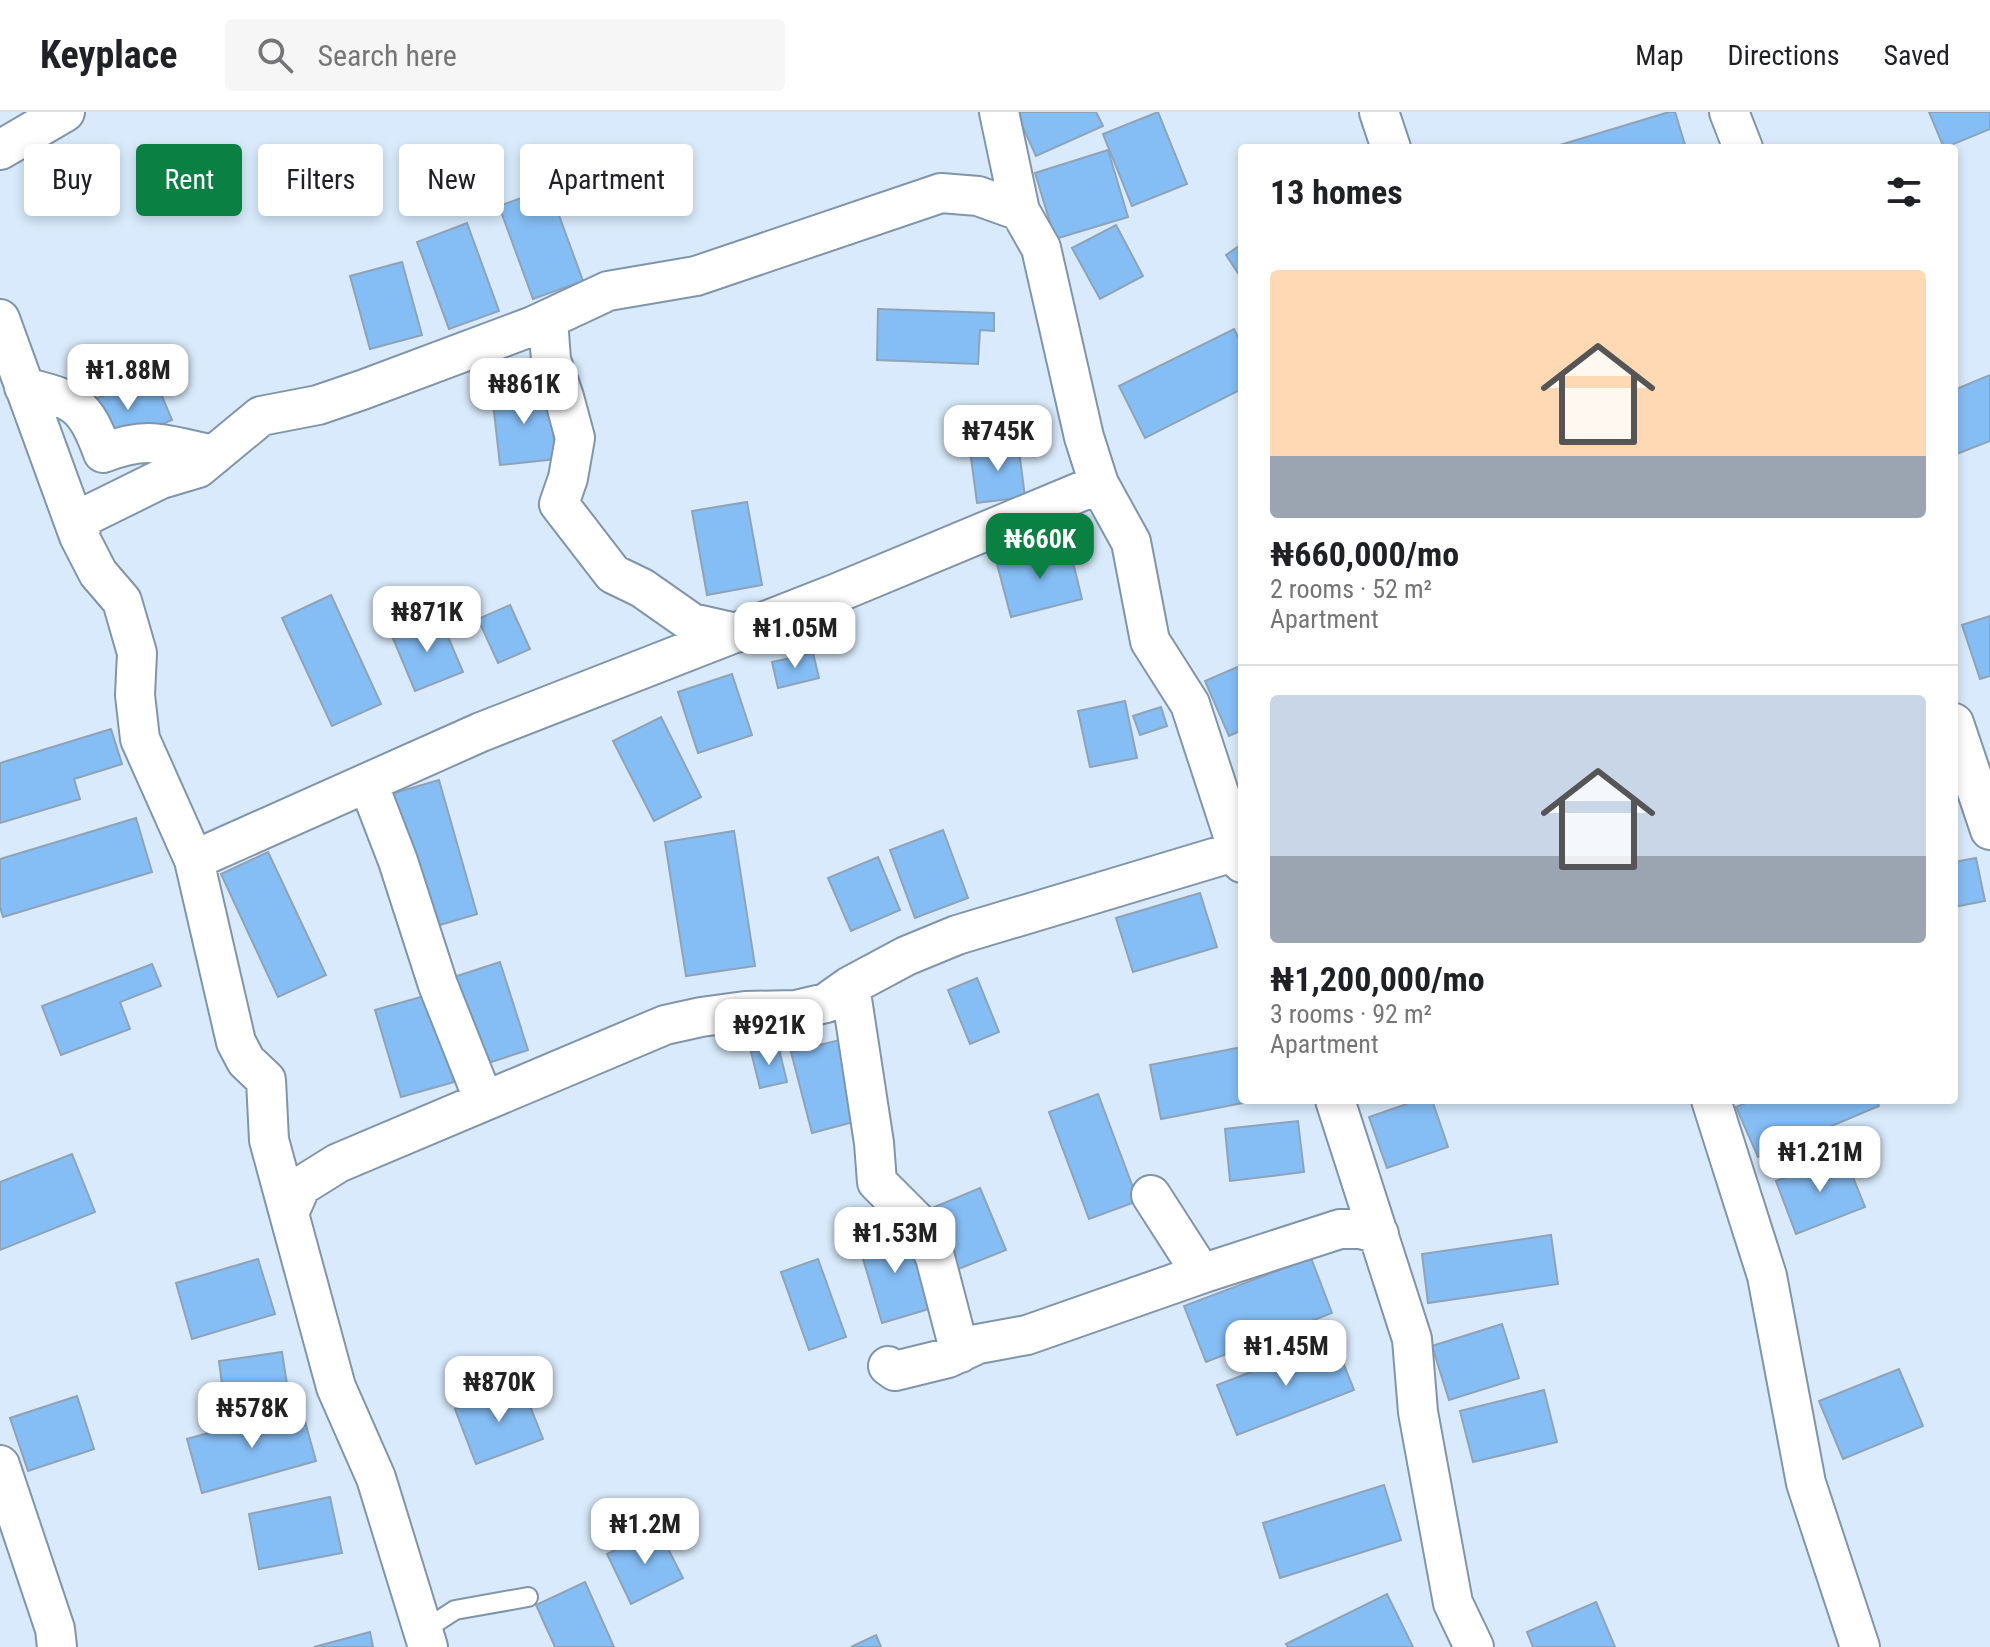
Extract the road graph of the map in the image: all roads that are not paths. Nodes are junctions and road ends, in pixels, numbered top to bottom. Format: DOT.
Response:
graph roads {
  1 [pos="65,112"];
  2 [pos="999,112"];
  3 [pos="1379,112"];
  4 [pos="1729,112"];
  5 [pos="1390,144"];
  6 [pos="1741,144"];
  7 [pos="0,150"];
  8 [pos="1020,211"];
  9 [pos="0,319"];
  10 [pos="548,319"];
  11 [pos="24,387"];
  12 [pos="214,455"];
  13 [pos="1099,484"];
  14 [pos="79,536"];
  15 [pos="736,633"];
  16 [pos="1958,735"];
  17 [pos="368,783"];
  18 [pos="1990,830"];
  19 [pos="1238,851"];
  20 [pos="1238,858"];
  21 [pos="194,860"];
  22 [pos="850,986"];
  23 [pos="484,1101"];
  24 [pos="1336,1104"];
  25 [pos="1712,1104"];
  26 [pos="1151,1195"];
  27 [pos="289,1213"];
  28 [pos="1379,1234"];
  29 [pos="1204,1273"];
  30 [pos="960,1353"];
  31 [pos="888,1366"];
  32 [pos="0,1465"];
  33 [pos="528,1597"];
  34 [pos="428,1645"];
  35 [pos="57,1647"];
  36 [pos="1474,1647"];
  37 [pos="1860,1647"];
  1 -- 7 [label="street"];
  2 -- 8 [label="street"];
  3 -- 5 [label="street"];
  4 -- 6 [label="street"];
  8 -- 10 [label="street"];
  8 -- 13 [label="street"];
  9 -- 11 [label="street"];
  10 -- 12 [label="street"];
  10 -- 15 [label="street"];
  11 -- 12 [label="street"];
  11 -- 14 [label="street"];
  12 -- 14 [label="street"];
  13 -- 15 [label="street"];
  13 -- 19 [label="street"];
  14 -- 21 [label="street"];
  15 -- 17 [label="street"];
  16 -- 18 [label="street"];
  17 -- 21 [label="street"];
  17 -- 23 [label="street"];
  20 -- 22 [label="street"];
  21 -- 27 [label="street"];
  22 -- 23 [label="street"];
  22 -- 30 [label="street"];
  23 -- 27 [label="street"];
  24 -- 28 [label="street"];
  25 -- 37 [label="street"];
  26 -- 29 [label="street"];
  27 -- 34 [label="street"];
  28 -- 29 [label="street"];
  28 -- 36 [label="street"];
  29 -- 30 [label="street"];
  30 -- 31 [label="street"];
  32 -- 35 [label="street"];
  33 -- 34 [label="lane"];
}
